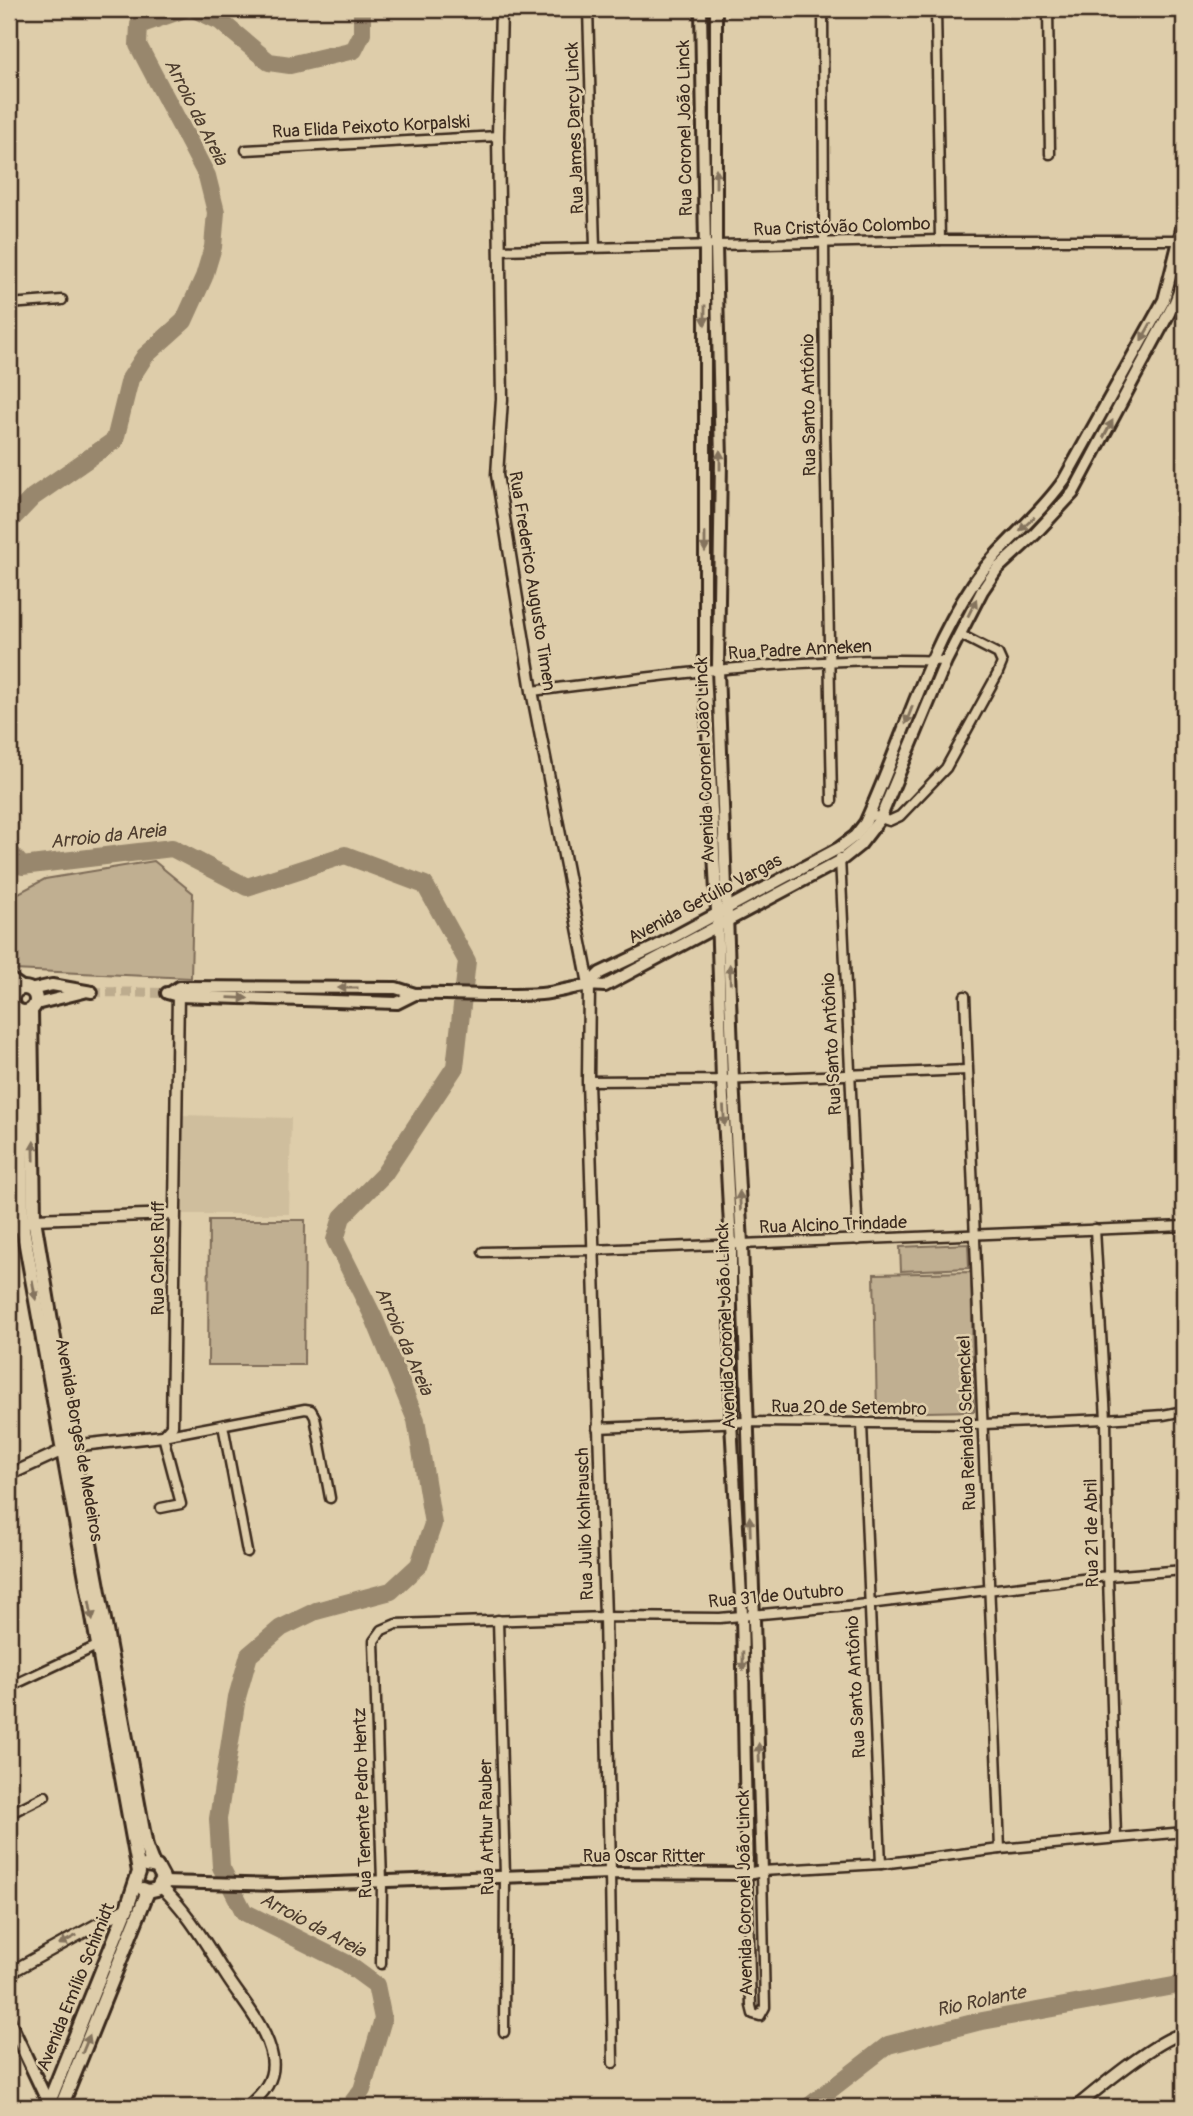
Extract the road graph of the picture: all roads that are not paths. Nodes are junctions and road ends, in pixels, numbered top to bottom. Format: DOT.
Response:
graph roads {
  1 [pos="501,9"];
  2 [pos="588,9"];
  3 [pos="701,9"];
  4 [pos="716,9"];
  5 [pos="823,9"];
  6 [pos="936,9"];
  7 [pos="1048,9"];
  8 [pos="498,136"];
  9 [pos="246,150"];
  10 [pos="1050,154"];
  11 [pos="1184,222"];
  12 [pos="940,240"];
  13 [pos="1182,240"];
  14 [pos="824,243"];
  15 [pos="710,246"];
  16 [pos="595,247"];
  17 [pos="501,250"];
  18 [pos="1184,279"];
  19 [pos="62,300"];
  20 [pos="9,304"];
  21 [pos="1123,374"];
  22 [pos="1135,379"];
  23 [pos="961,635"];
  24 [pos="930,661"];
  25 [pos="946,661"];
  26 [pos="831,662"];
  27 [pos="705,670"];
  28 [pos="718,670"];
  29 [pos="531,691"];
  30 [pos="832,801"];
  31 [pos="870,812"];
  32 [pos="718,818"];
  33 [pos="880,819"];
  34 [pos="839,848"];
  35 [pos="840,860"];
  36 [pos="787,882"];
  37 [pos="728,906"];
  38 [pos="717,912"];
  39 [pos="722,923"];
  40 [pos="659,950"];
  41 [pos="9,978"];
  42 [pos="589,984"];
  43 [pos="311,988"];
  44 [pos="28,990"];
  45 [pos="11,991"];
  46 [pos="173,992"];
  47 [pos="415,995"];
  48 [pos="965,996"];
  49 [pos="309,1000"];
  50 [pos="29,1009"];
  51 [pos="967,1070"];
  52 [pos="848,1074"];
  53 [pos="728,1079"];
  54 [pos="588,1081"];
  55 [pos="174,1214"];
  56 [pos="28,1221"];
  57 [pos="1184,1226"];
  58 [pos="1095,1229"];
  59 [pos="9,1230"];
  60 [pos="974,1235"];
  61 [pos="858,1240"];
  62 [pos="736,1244"];
  63 [pos="592,1250"];
  64 [pos="483,1252"];
  65 [pos="1184,1411"];
  66 [pos="1106,1419"];
  67 [pos="746,1422"];
  68 [pos="730,1423"];
  69 [pos="862,1424"];
  70 [pos="984,1424"];
  71 [pos="223,1425"];
  72 [pos="597,1428"];
  73 [pos="163,1436"];
  74 [pos="68,1448"];
  75 [pos="9,1475"];
  76 [pos="330,1498"];
  77 [pos="161,1508"];
  78 [pos="247,1552"];
  79 [pos="1184,1570"];
  80 [pos="1108,1576"];
  81 [pos="989,1591"];
  82 [pos="868,1604"];
  83 [pos="748,1614"];
  84 [pos="605,1617"];
  85 [pos="498,1620"];
  86 [pos="374,1641"];
  87 [pos="102,1643"];
  88 [pos="9,1687"];
  89 [pos="46,1796"];
  90 [pos="9,1814"];
  91 [pos="1184,1832"];
  92 [pos="1116,1837"];
  93 [pos="1000,1849"];
  94 [pos="881,1864"];
  95 [pos="762,1871"];
  96 [pos="610,1873"];
  97 [pos="747,1874"];
  98 [pos="138,1876"];
  99 [pos="505,1876"];
  100 [pos="157,1880"];
  101 [pos="382,1881"];
  102 [pos="127,1908"];
  103 [pos="382,1964"];
  104 [pos="9,1973"];
  105 [pos="106,1979"];
  106 [pos="9,2020"];
  107 [pos="504,2032"];
  108 [pos="1184,2034"];
  109 [pos="613,2063"];
  110 [pos="48,2107"];
  111 [pos="61,2107"];
  112 [pos="247,2107"];
  113 [pos="1076,2107"];
  1 -- 8 [label="street, Rua Frederico Augusto Timen"];
  2 -- 16 [label="street, Rua James Darcy Linck"];
  3 -- 15 [label="main road, Rua Coronel João Linck"];
  15 -- 4 [label="main road, Rua Coronel João Linck, one-way"];
  5 -- 14 [label="street, Rua Santo Antônio"];
  6 -- 12 [label="street"];
  7 -- 10 [label="street"];
  8 -- 9 [label="street, Rua Elida Peixoto Korpalski"];
  8 -- 17 [label="street, Rua Frederico Augusto Timen"];
  11 -- 13 [label="main road, Avenida Getúlio Vargas"];
  12 -- 13 [label="street, Rua Cristóvão Colombo"];
  12 -- 14 [label="street, Rua Cristóvão Colombo"];
  13 -- 21 [label="main road, Avenida Getúlio Vargas, one-way"];
  14 -- 15 [label="street, Rua Cristóvão Colombo"];
  14 -- 26 [label="street, Rua Santo Antônio"];
  15 -- 16 [label="street, Rua Cristóvão Colombo"];
  15 -- 27 [label="main road, Avenida Coronel João Linck, one-way"];
  28 -- 15 [label="main road, Avenida Coronel João Linck, one-way"];
  16 -- 17 [label="street, Rua Cristóvão Colombo"];
  17 -- 29 [label="street, Rua Frederico Augusto Timen"];
  18 -- 22 [label="main road, Avenida Getúlio Vargas"];
  19 -- 20 [label="street"];
  21 -- 22 [label="main road"];
  21 -- 24 [label="main road, Avenida Getúlio Vargas, one-way"];
  23 -- 22 [label="main road, Avenida Getúlio Vargas, one-way"];
  23 -- 25 [label="main road, Avenida Getúlio Vargas"];
  23 -- 33 [label="street"];
  24 -- 25 [label="street, Rua Padre Anneken"];
  24 -- 26 [label="street, Rua Padre Anneken"];
  24 -- 31 [label="main road, Avenida Getúlio Vargas, one-way"];
  25 -- 33 [label="main road, Avenida Getúlio Vargas"];
  26 -- 28 [label="street, Rua Padre Anneken"];
  26 -- 30 [label="street, Rua Santo Antônio"];
  27 -- 28 [label="street, Rua Padre Anneken"];
  27 -- 29 [label="street, Rua Padre Anneken"];
  27 -- 32 [label="main road, Avenida Coronel João Linck"];
  28 -- 32 [label="main road, Avenida Coronel João Linck"];
  29 -- 42 [label="street, Rua Frederico Augusto Timen"];
  31 -- 33 [label="street"];
  31 -- 34 [label="main road, Avenida Getúlio Vargas"];
  32 -- 37 [label="main road, Avenida Coronel João Linck"];
  32 -- 38 [label="main road, Avenida Coronel João Linck"];
  33 -- 35 [label="main road, Avenida Getúlio Vargas"];
  34 -- 35 [label="street, Rua Santo Antônio"];
  34 -- 36 [label="main road, Avenida Getúlio Vargas"];
  35 -- 36 [label="main road, Avenida Getúlio Vargas"];
  35 -- 52 [label="street, Rua Santo Antônio"];
  36 -- 37 [label="main road, Avenida Getúlio Vargas"];
  36 -- 39 [label="main road, Avenida Getúlio Vargas"];
  37 -- 38 [label="main road, Avenida Getúlio Vargas"];
  37 -- 39 [label="main road, Avenida Coronel João Linck"];
  38 -- 39 [label="main road, Avenida Coronel João Linck"];
  38 -- 40 [label="main road, Avenida Getúlio Vargas"];
  39 -- 40 [label="main road, Avenida Getúlio Vargas"];
  39 -- 53 [label="main road, Avenida Coronel João Linck"];
  40 -- 42 [label="main road, Avenida Getúlio Vargas"];
  41 -- 44 [label="main road"];
  42 -- 47 [label="main road, Avenida Getúlio Vargas"];
  42 -- 54 [label="street, Rua Julio Kohlrausch"];
  43 -- 46 [label="main road, Avenida Getúlio Vargas"];
  47 -- 43 [label="main road, Avenida Getúlio Vargas, one-way"];
  43 -- 49 [label="main road"];
  44 -- 45 [label="main road"];
  44 -- 50 [label="main road"];
  44 -- 50 [label="main road"];
  45 -- 50 [label="main road"];
  46 -- 49 [label="main road, Avenida Getúlio Vargas, one-way"];
  46 -- 55 [label="street, Rua Carlos Ruff"];
  47 -- 49 [label="main road, Avenida Getúlio Vargas"];
  48 -- 51 [label="street, Rua Reinaldo Schenckel"];
  50 -- 56 [label="main road, Avenida Borges de Medeiros"];
  51 -- 52 [label="street"];
  51 -- 60 [label="street, Rua Reinaldo Schenckel"];
  52 -- 53 [label="street"];
  52 -- 61 [label="street, Rua Santo Antônio"];
  53 -- 54 [label="street"];
  53 -- 62 [label="main road, Avenida Coronel João Linck"];
  54 -- 63 [label="street, Rua Julio Kohlrausch"];
  55 -- 56 [label="street"];
  55 -- 73 [label="street, Rua Carlos Ruff"];
  56 -- 59 [label="street"];
  56 -- 74 [label="main road, Avenida Borges de Medeiros"];
  57 -- 58 [label="street, Rua Alcino Trindade"];
  58 -- 60 [label="street, Rua Alcino Trindade"];
  58 -- 66 [label="street, Rua 21 de Abril"];
  60 -- 61 [label="street, Rua Alcino Trindade"];
  60 -- 70 [label="street, Rua Reinaldo Schenckel"];
  61 -- 62 [label="street, Rua Alcino Trindade"];
  62 -- 63 [label="street, Rua Alcino Trindade"];
  62 -- 67 [label="main road, Avenida Coronel João Linck"];
  62 -- 68 [label="main road, Avenida Coronel João Linck"];
  63 -- 64 [label="street, Rua Alcino Trindade"];
  63 -- 72 [label="street, Rua Julio Kohlrausch"];
  65 -- 66 [label="street, Rua 20 de Setembro"];
  66 -- 70 [label="street, Rua 20 de Setembro"];
  66 -- 80 [label="street, Rua 21 de Abril"];
  67 -- 68 [label="street, Rua 20 de Setembro"];
  67 -- 69 [label="street, Rua 20 de Setembro"];
  83 -- 67 [label="main road, Avenida Coronel João Linck, one-way"];
  68 -- 72 [label="street, Rua 20 de Setembro"];
  68 -- 83 [label="main road, Avenida Coronel João Linck"];
  69 -- 70 [label="street, Rua 20 de Setembro"];
  69 -- 82 [label="street, Rua Santo Antônio"];
  70 -- 81 [label="street, Rua Reinaldo Schenckel"];
  71 -- 73 [label="street"];
  71 -- 76 [label="street"];
  71 -- 78 [label="street"];
  72 -- 84 [label="street, Rua Julio Kohlrausch"];
  73 -- 74 [label="street"];
  73 -- 77 [label="street"];
  74 -- 75 [label="street"];
  74 -- 87 [label="main road, Avenida Borges de Medeiros"];
  79 -- 80 [label="street, Rua 31 de Outubro"];
  80 -- 81 [label="street, Rua 31 de Outubro"];
  80 -- 92 [label="street, Rua 21 de Abril"];
  81 -- 82 [label="street, Rua 31 de Outubro"];
  81 -- 93 [label="street, Rua Reinaldo Schenckel"];
  82 -- 83 [label="street, Rua 31 de Outubro"];
  82 -- 94 [label="street, Rua Santo Antônio"];
  83 -- 84 [label="street, Rua 31 de Outubro"];
  95 -- 83 [label="main road, Avenida Coronel João Linck, one-way"];
  83 -- 97 [label="main road, Avenida Coronel João Linck, one-way"];
  84 -- 85 [label="street, Rua 31 de Outubro"];
  84 -- 96 [label="street, Rua Julio Kohlrausch"];
  85 -- 86 [label="street, Rua 31 de Outubro"];
  85 -- 99 [label="street, Rua Arthur Rauber"];
  86 -- 101 [label="street, Rua Tenente Pedro Hentz"];
  87 -- 88 [label="street"];
  87 -- 98 [label="main road, Avenida Borges de Medeiros"];
  87 -- 100 [label="main road, Avenida Borges de Medeiros"];
  89 -- 90 [label="street"];
  91 -- 92 [label="street, Rua Oscar Ritter"];
  92 -- 93 [label="street, Rua Oscar Ritter"];
  93 -- 94 [label="street, Rua Oscar Ritter"];
  94 -- 95 [label="street, Rua Oscar Ritter"];
  95 -- 97 [label="main road, Rua Oscar Ritter"];
  95 -- 97 [label="street, Avenida Coronel João Linck"];
  96 -- 97 [label="main road, Rua Oscar Ritter"];
  96 -- 99 [label="main road, Rua Oscar Ritter"];
  96 -- 109 [label="street, Rua Julio Kohlrausch"];
  98 -- 100 [label="main road"];
  98 -- 100 [label="main road"];
  98 -- 102 [label="main road, Avenida Emílio Schimidt"];
  99 -- 101 [label="main road, Rua Oscar Ritter"];
  99 -- 107 [label="street, Rua Arthur Rauber"];
  100 -- 101 [label="main road, Rua Oscar Ritter"];
  100 -- 105 [label="main road, Avenida Emílio Schimidt"];
  100 -- 112 [label="street"];
  101 -- 103 [label="street, Rua Tenente Pedro Hentz"];
  102 -- 104 [label="street, one-way"];
  102 -- 105 [label="main road, Avenida Emílio Schimidt"];
  105 -- 110 [label="main road, Avenida Emílio Schimidt"];
  111 -- 105 [label="main road, Avenida Emílio Schimidt, one-way"];
  106 -- 110 [label="main road"];
  108 -- 113 [label="street"];
}
